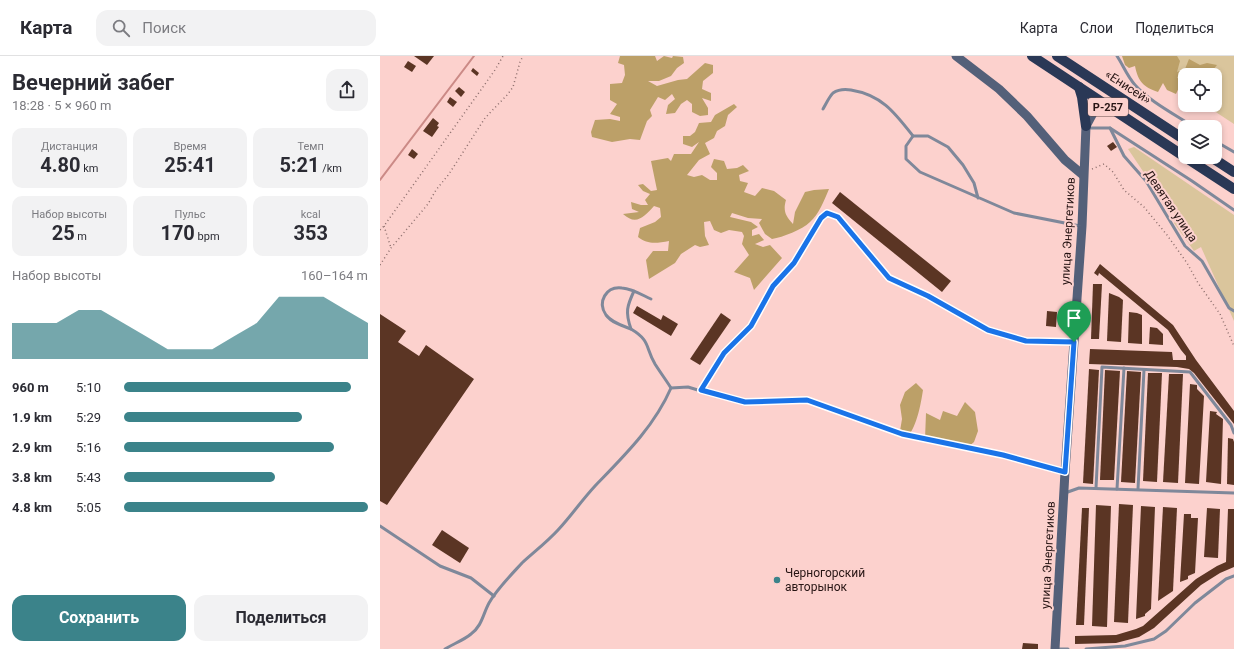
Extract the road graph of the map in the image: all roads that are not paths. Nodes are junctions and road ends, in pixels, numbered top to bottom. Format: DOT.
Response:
graph roads {
  1 [pos="956,56"];
  2 [pos="1032,56"];
  3 [pos="1058,56"];
  4 [pos="1116,56"];
  5 [pos="1079,87"];
  6 [pos="1105,104"];
  7 [pos="823,109"];
  8 [pos="1183,120"];
  9 [pos="1086,127"];
  10 [pos="1110,128"];
  11 [pos="1178,135"];
  12 [pos="913,136"];
  13 [pos="1222,145"];
  14 [pos="1178,152"];
  15 [pos="1234,152"];
  16 [pos="1196,164"];
  17 [pos="1222,164"];
  18 [pos="1234,172"];
  19 [pos="1083,174"];
  20 [pos="1234,189"];
  21 [pos="978,198"];
  22 [pos="1234,210"];
  23 [pos="1082,226"];
  24 [pos="634,291"];
  25 [pos="651,299"];
  26 [pos="1234,311"];
  27 [pos="631,329"];
  28 [pos="1124,368"];
  29 [pos="1144,370"];
  30 [pos="671,388"];
  31 [pos="701,390"];
  32 [pos="1234,433"];
  33 [pos="1096,488"];
  34 [pos="1117,489"];
  35 [pos="1138,490"];
  36 [pos="1064,493"];
  37 [pos="1234,493"];
  38 [pos="380,526"];
  39 [pos="1234,576"];
  40 [pos="494,596"];
  41 [pos="445,649"];
  42 [pos="1055,649"];
  43 [pos="1068,649"];
  44 [pos="1086,649"];
  1 -- 19 [label="main road"];
  2 -- 5 [label="highway, Р-257"];
  3 -- 11 [label="highway, «Енисей» / Р-257"];
  4 -- 8 [label="lane"];
  5 -- 6 [label="highway, Р-257"];
  5 -- 9 [label="highway"];
  6 -- 9 [label="main road"];
  6 -- 14 [label="highway, Р-257"];
  7 -- 12 [label="lane"];
  9 -- 10 [label="lane"];
  9 -- 19 [label="main road, улица Энергетиков"];
  10 -- 22 [label="lane"];
  10 -- 26 [label="lane, Девятая улица"];
  12 -- 21 [label="lane"];
  12 -- 21 [label="lane"];
  13 -- 15 [label="lane"];
  16 -- 20 [label="highway, Р-257"];
  17 -- 18 [label="highway"];
  19 -- 23 [label="main road, улица Энергетиков"];
  21 -- 23 [label="lane"];
  23 -- 36 [label="main road, улица Энергетиков"];
  24 -- 25 [label="lane"];
  24 -- 27 [label="lane"];
  24 -- 27 [label="lane"];
  27 -- 30 [label="lane"];
  28 -- 29 [label="lane"];
  28 -- 33 [label="lane"];
  28 -- 34 [label="lane"];
  29 -- 32 [label="lane"];
  29 -- 35 [label="lane"];
  30 -- 31 [label="lane"];
  30 -- 40 [label="lane"];
  33 -- 34 [label="lane"];
  33 -- 36 [label="lane"];
  34 -- 35 [label="lane"];
  35 -- 37 [label="lane"];
  36 -- 42 [label="main road, улица Энергетиков"];
  38 -- 40 [label="lane"];
  39 -- 44 [label="lane"];
  40 -- 41 [label="lane"];
  42 -- 43 [label="lane"];
}
